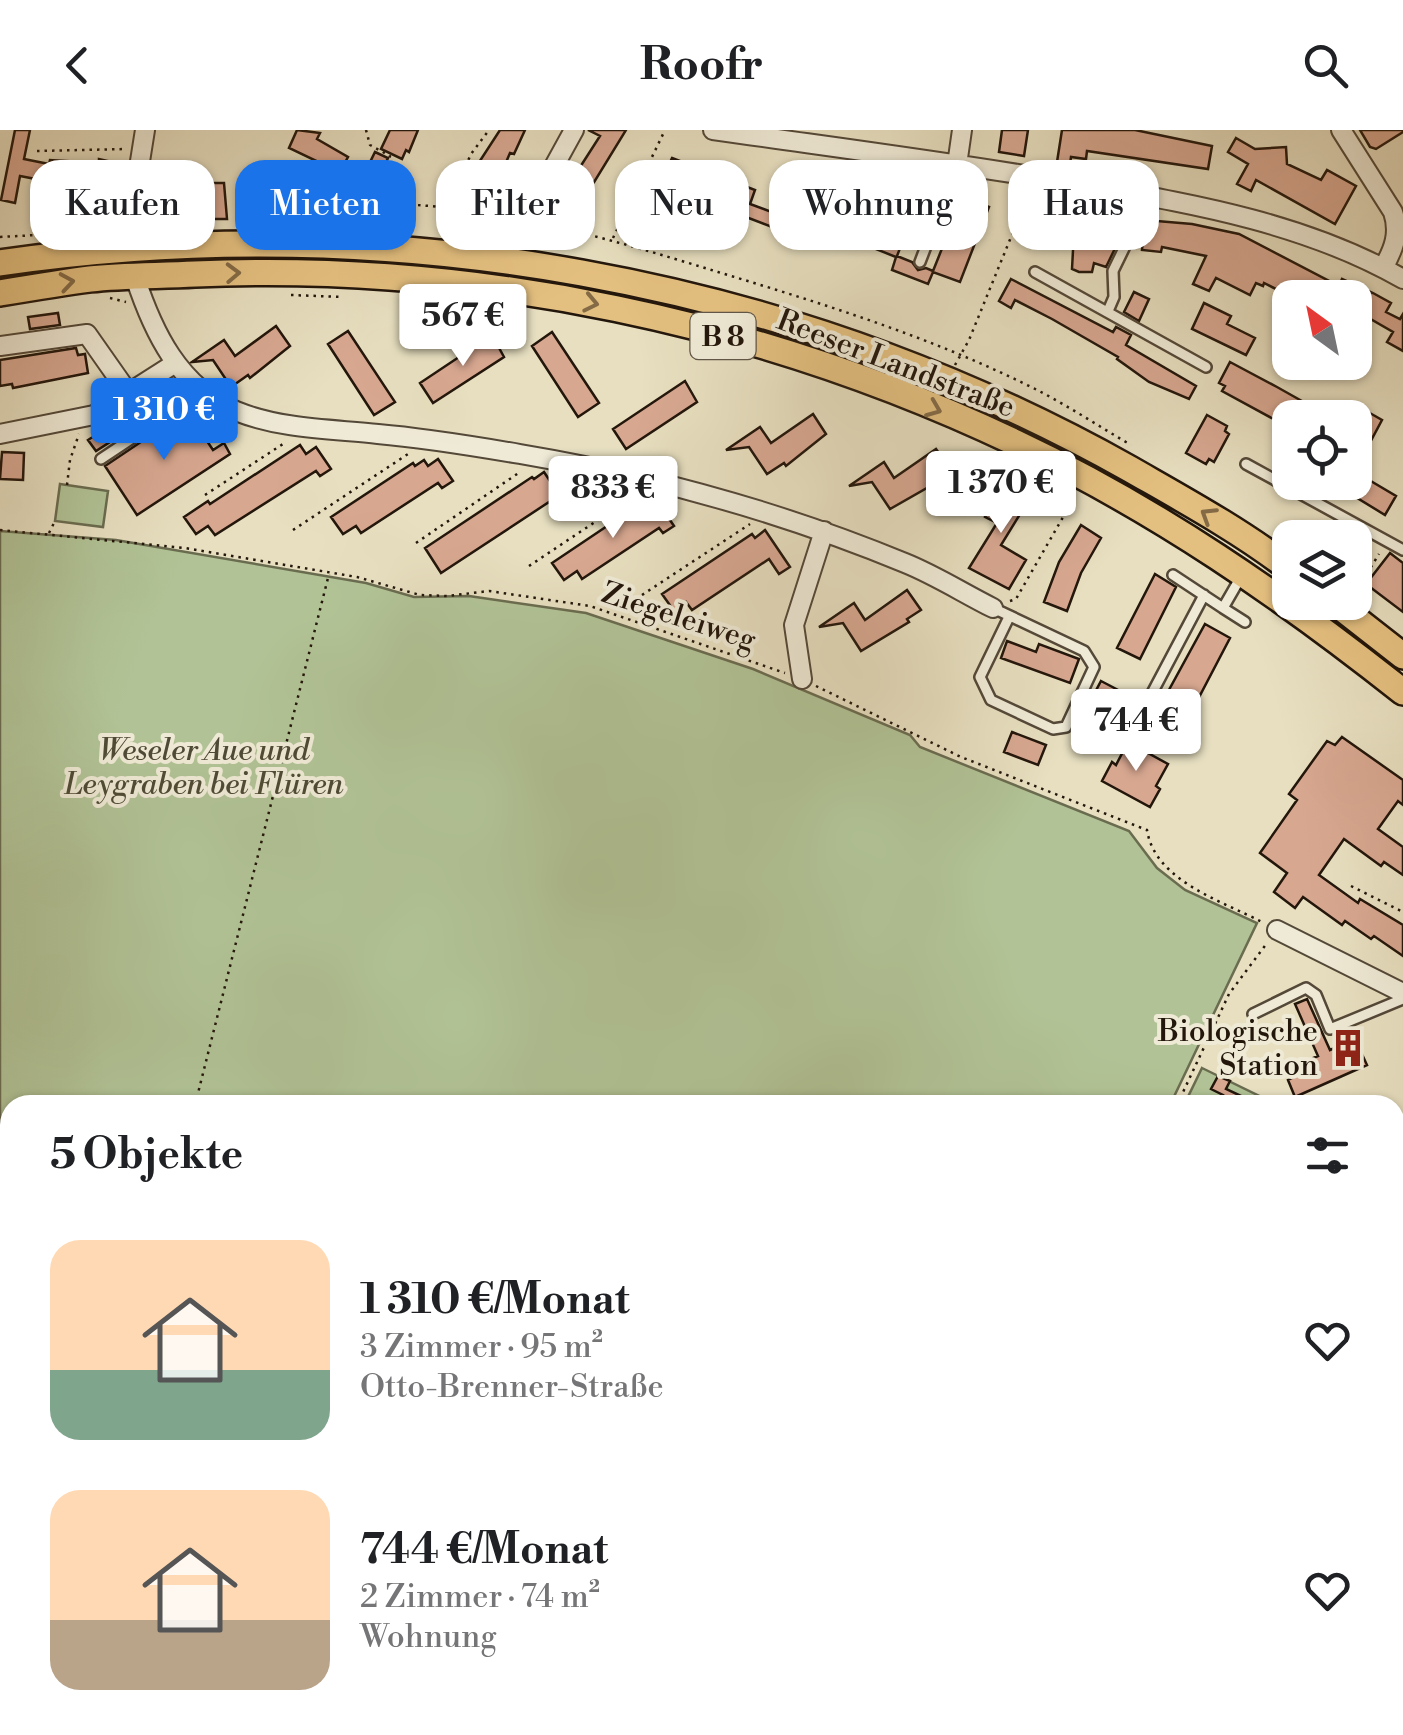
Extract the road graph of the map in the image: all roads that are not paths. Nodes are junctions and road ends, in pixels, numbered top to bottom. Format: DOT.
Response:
graph roads {
  1 [pos="574,130"];
  2 [pos="713,130"];
  3 [pos="962,130"];
  4 [pos="1341,130"];
  5 [pos="754,133"];
  6 [pos="558,160"];
  7 [pos="926,160"];
  8 [pos="959,160"];
  9 [pos="1159,199"];
  10 [pos="215,244"];
  11 [pos="102,250"];
  12 [pos="134,250"];
  13 [pos="925,250"];
  14 [pos="1124,250"];
  15 [pos="920,262"];
  16 [pos="0,263"];
  17 [pos="1383,268"];
  18 [pos="1035,272"];
  19 [pos="1403,280"];
  20 [pos="139,289"];
  21 [pos="0,293"];
  22 [pos="1108,311"];
  23 [pos="0,346"];
  24 [pos="174,364"];
  25 [pos="1206,367"];
  26 [pos="127,391"];
  27 [pos="202,391"];
  28 [pos="0,434"];
  29 [pos="101,459"];
  30 [pos="1246,464"];
  31 [pos="824,531"];
  32 [pos="1403,550"];
  33 [pos="1272,557"];
  34 [pos="1244,573"];
  35 [pos="1174,575"];
  36 [pos="1204,595"];
  37 [pos="1223,608"];
  38 [pos="1001,612"];
  39 [pos="1357,620"];
  40 [pos="1245,622"];
  41 [pos="1403,656"];
  42 [pos="802,679"];
  43 [pos="1403,692"];
  44 [pos="1172,740"];
  45 [pos="1277,930"];
  46 [pos="1402,993"];
  47 [pos="1253,1014"];
  1 -- 6 [label="street"];
  2 -- 5 [label="street"];
  3 -- 8 [label="street"];
  4 -- 17 [label="street"];
  5 -- 7 [label="street"];
  9 -- 17 [label="street"];
  33 -- 10 [label="main road, Reeser Landstraße / B 8, one-way"];
  11 -- 16 [label="main road, Reeser Landstraße / B 8"];
  12 -- 20 [label="main road"];
  13 -- 15 [label="lane"];
  14 -- 22 [label="lane"];
  17 -- 19 [label="street"];
  18 -- 22 [label="lane"];
  21 -- 20 [label="main road, Reeser Landstraße / B 8, one-way"];
  20 -- 24 [label="street"];
  20 -- 34 [label="main road, Reeser Landstraße / B 8, one-way"];
  22 -- 25 [label="lane"];
  23 -- 26 [label="street"];
  24 -- 26 [label="street"];
  24 -- 27 [label="street"];
  26 -- 28 [label="street"];
  27 -- 29 [label="lane"];
  27 -- 31 [label="street"];
  30 -- 32 [label="lane"];
  31 -- 38 [label="street"];
  31 -- 42 [label="street"];
  34 -- 37 [label="lane"];
  34 -- 43 [label="main road, Reeser Landstraße / B 8"];
  35 -- 36 [label="lane"];
  36 -- 37 [label="lane"];
  36 -- 44 [label="lane"];
  37 -- 40 [label="lane"];
  38 -- 38 [label="lane"];
  39 -- 41 [label="main road"];
  45 -- 46 [label="street"];
  46 -- 47 [label="lane"];
}
